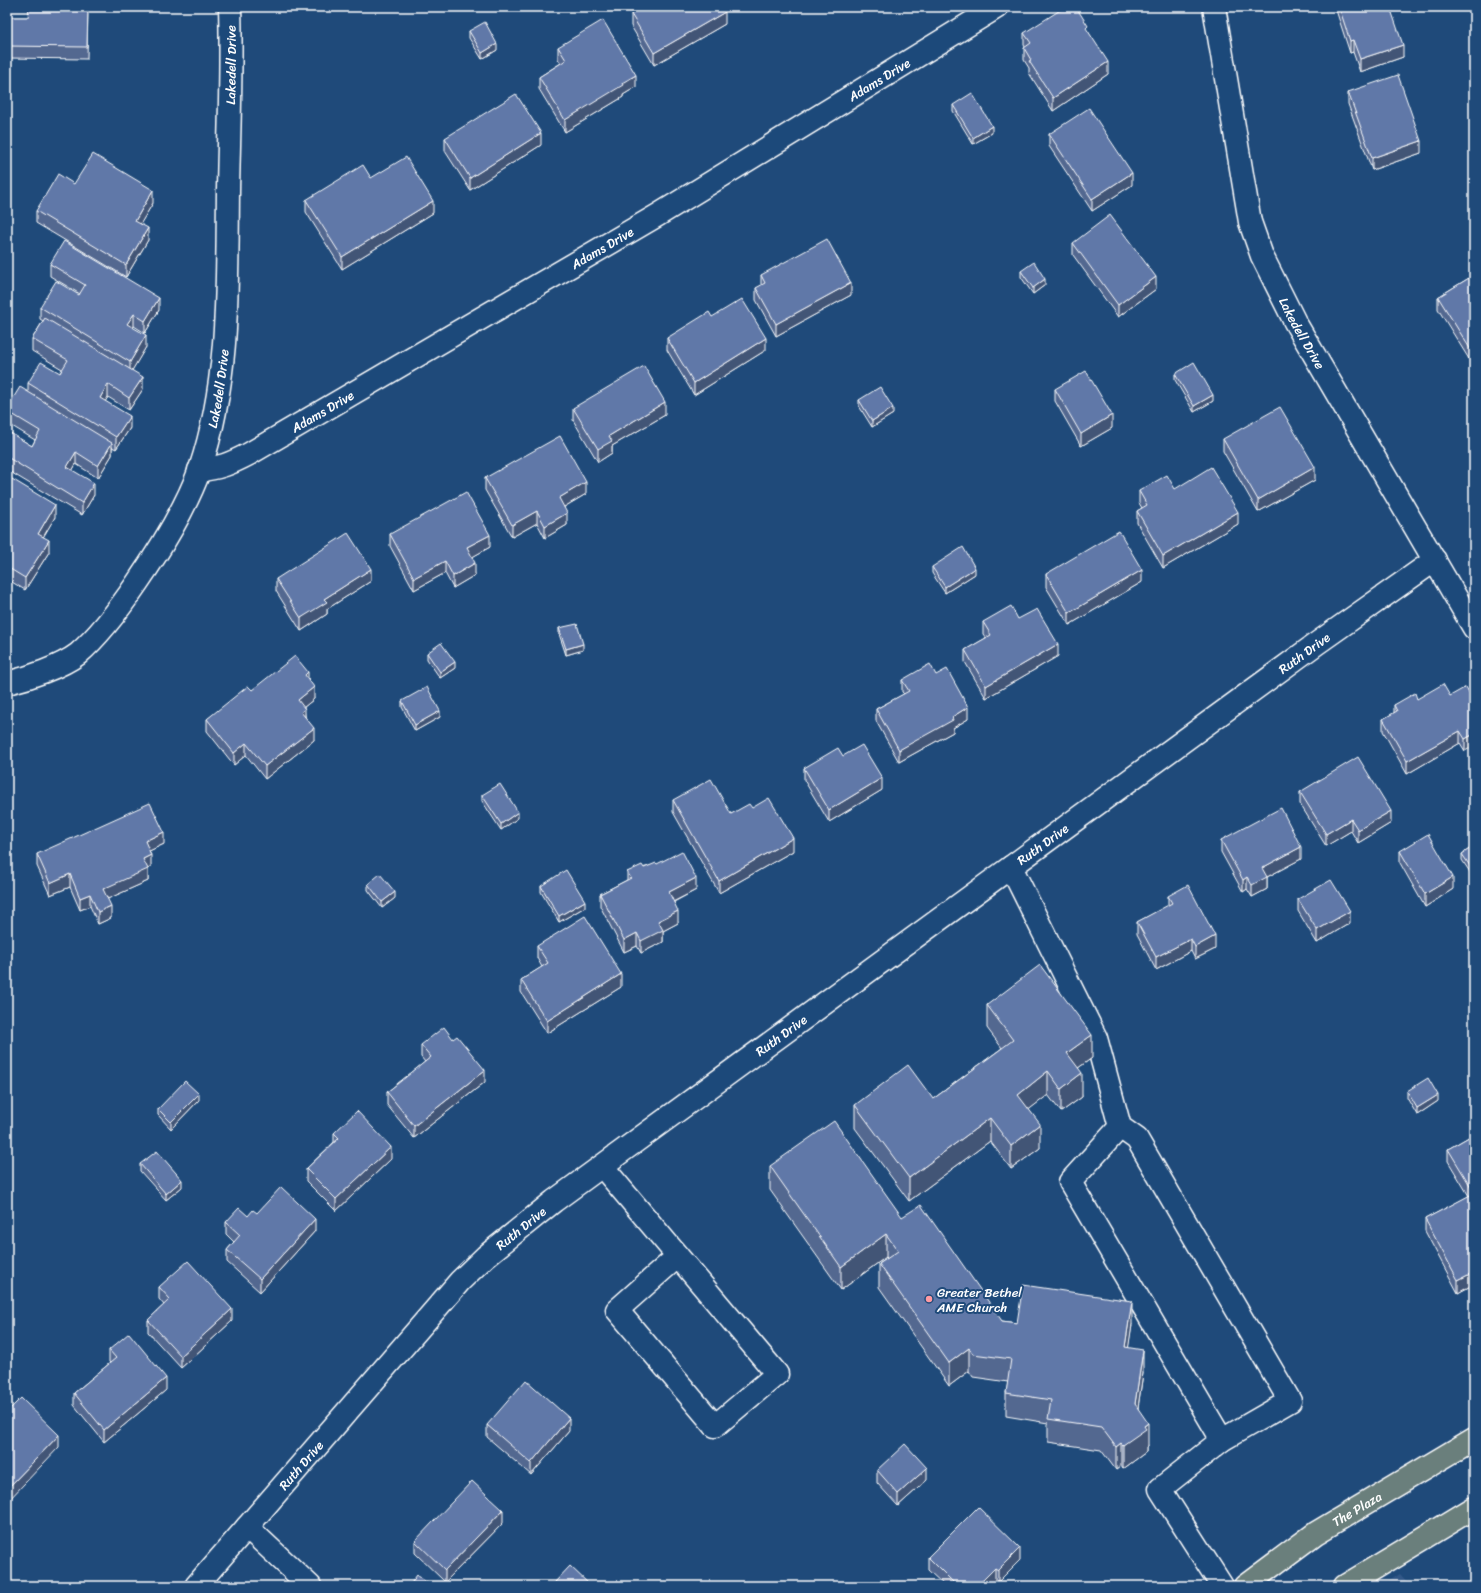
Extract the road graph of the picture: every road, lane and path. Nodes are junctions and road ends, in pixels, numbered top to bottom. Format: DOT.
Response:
graph roads {
  1 [pos="230,7"];
  2 [pos="997,7"];
  3 [pos="1214,7"];
  4 [pos="199,470"];
  5 [pos="1435,560"];
  6 [pos="1474,628"];
  7 [pos="7,683"];
  8 [pos="1011,867"];
  9 [pos="1120,1127"];
  10 [pos="602,1166"];
  11 [pos="678,1256"];
  12 [pos="1474,1439"];
  13 [pos="1222,1440"];
  14 [pos="1474,1508"];
  15 [pos="247,1527"];
  16 [pos="196,1586"];
  17 [pos="310,1586"];
  18 [pos="1222,1586"];
  19 [pos="1245,1586"];
  20 [pos="1345,1586"];
  1 -- 4 [label="street, Lakedell Drive"];
  2 -- 4 [label="street, Adams Drive"];
  3 -- 5 [label="street, Lakedell Drive"];
  4 -- 7 [label="street, Lakedell Drive"];
  5 -- 6 [label="street, Lakedell Drive"];
  5 -- 8 [label="street, Ruth Drive"];
  8 -- 9 [label="street"];
  8 -- 10 [label="street, Ruth Drive"];
  9 -- 13 [label="street"];
  9 -- 13 [label="street"];
  10 -- 11 [label="street"];
  10 -- 15 [label="street, Ruth Drive"];
  11 -- 11 [label="street"];
  12 -- 19 [label="main road, The Plaza"];
  13 -- 18 [label="street"];
  14 -- 20 [label="main road"];
  15 -- 16 [label="street, Ruth Drive"];
  15 -- 17 [label="street"];
}
